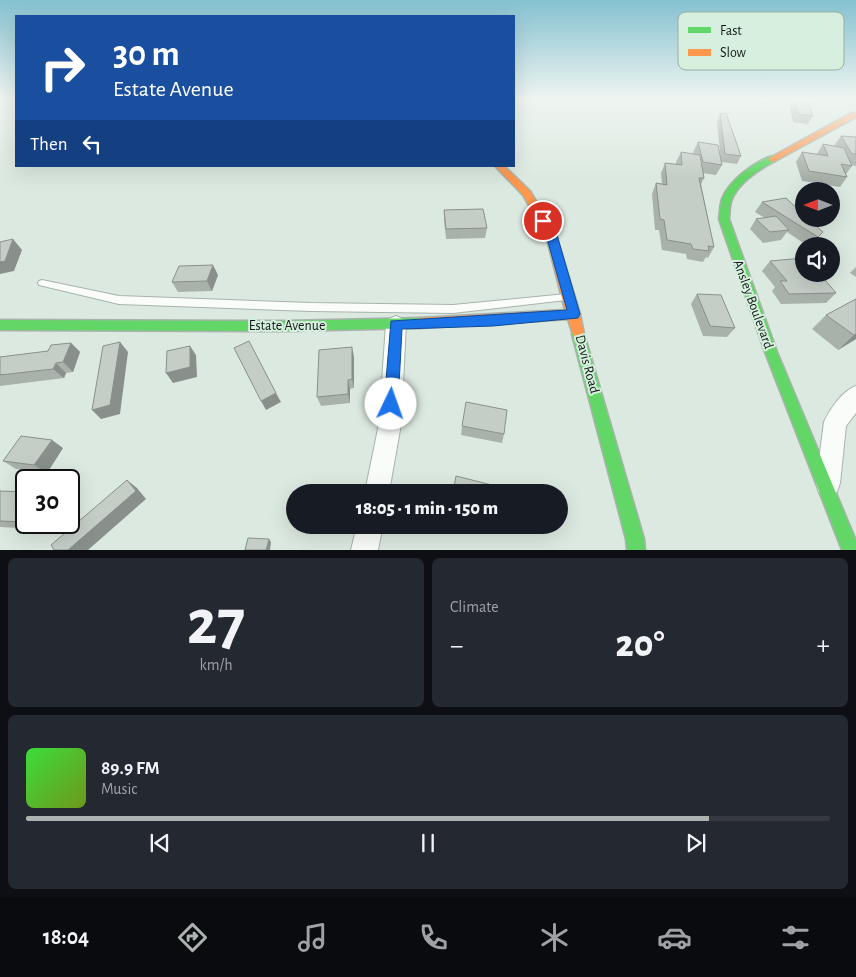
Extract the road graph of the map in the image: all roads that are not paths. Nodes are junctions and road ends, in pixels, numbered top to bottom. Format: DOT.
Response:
graph roads {
  1 [pos="835,126"];
  2 [pos="500,167"];
  3 [pos="42,284"];
  4 [pos="569,297"];
  5 [pos="574,314"];
  6 [pos="396,324"];
  7 [pos="0,325"];
  8 [pos="856,396"];
  9 [pos="379,484"];
  10 [pos="827,491"];
  11 [pos="368,534"];
  12 [pos="364,550"];
  13 [pos="636,550"];
  14 [pos="851,550"];
  1 -- 10 [label="street, Ansley Boulevard"];
  2 -- 4 [label="street, Davis Road"];
  3 -- 4 [label="lane"];
  4 -- 5 [label="street, Davis Road"];
  5 -- 6 [label="street, Estate Avenue"];
  5 -- 13 [label="street, Davis Road"];
  6 -- 7 [label="street, Estate Avenue"];
  6 -- 9 [label="street"];
  8 -- 10 [label="street"];
  10 -- 14 [label="street, Ansley Boulevard"];
  11 -- 12 [label="street"];
}
